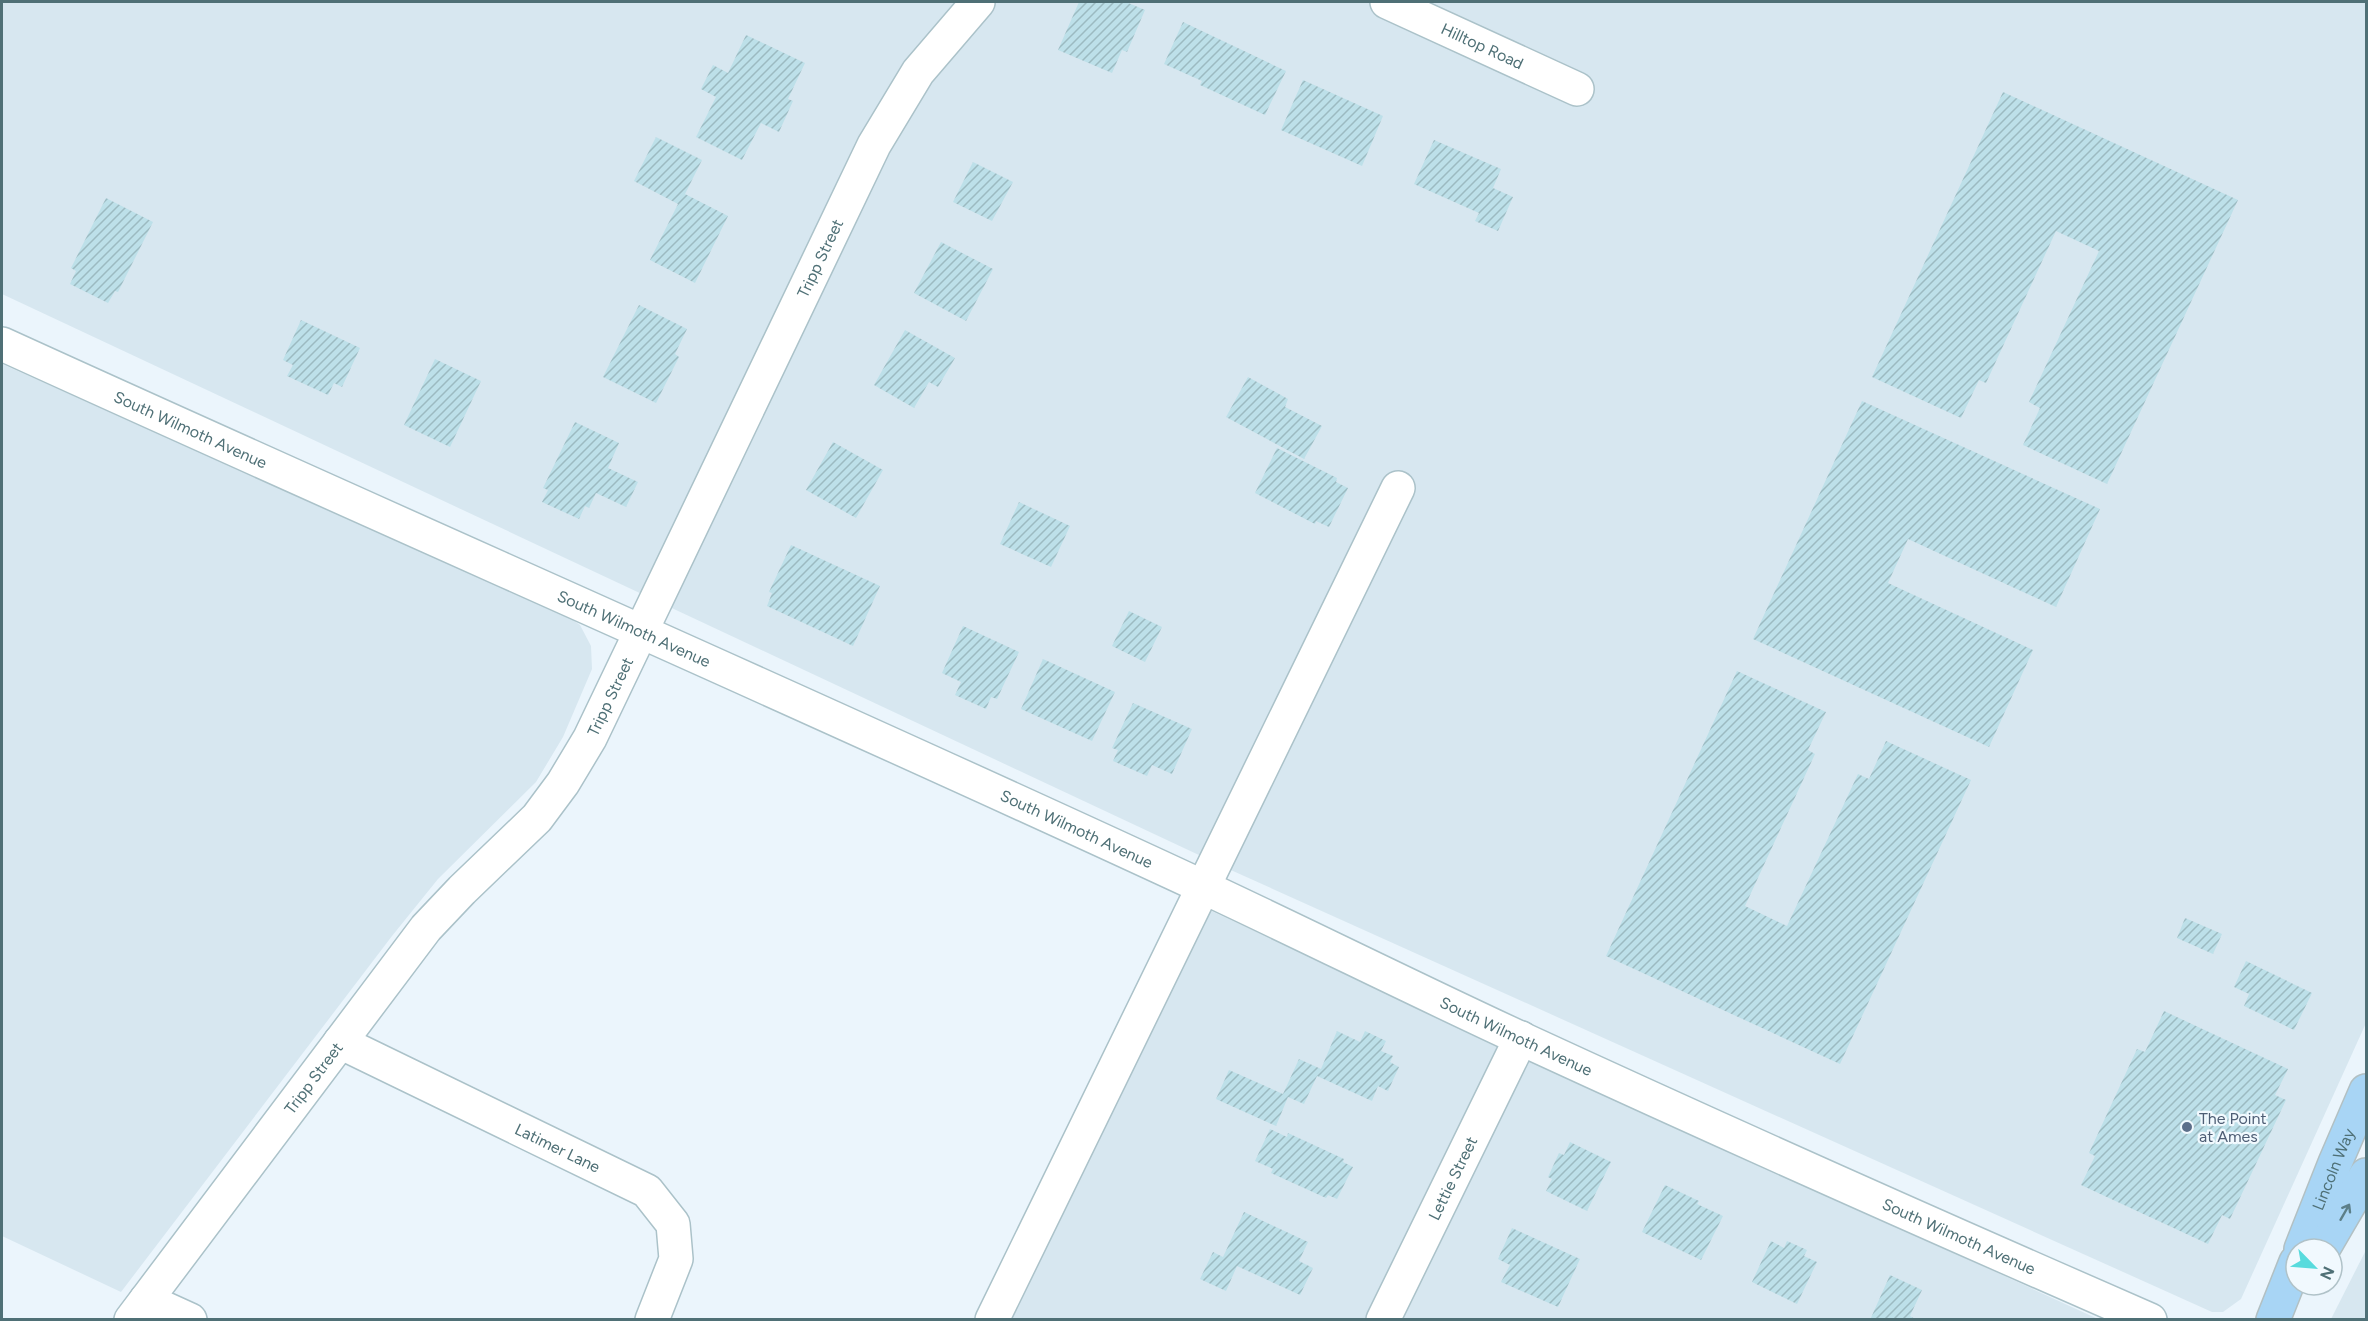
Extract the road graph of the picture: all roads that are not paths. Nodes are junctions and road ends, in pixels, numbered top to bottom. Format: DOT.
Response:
graph roads {
  1 [pos="978,2"];
  2 [pos="1388,2"];
  3 [pos="1577,89"];
  4 [pos="2,344"];
  5 [pos="1398,488"];
  6 [pos="642,631"];
  7 [pos="1203,887"];
  8 [pos="1521,1038"];
  9 [pos="340,1042"];
  10 [pos="2367,1091"];
  11 [pos="2367,1175"];
  12 [pos="2306,1237"];
  13 [pos="2330,1237"];
  14 [pos="2284,1292"];
  15 [pos="2295,1297"];
  16 [pos="139,1310"];
  17 [pos="190,1320"];
  18 [pos="652,1320"];
  19 [pos="992,1320"];
  20 [pos="1383,1320"];
  21 [pos="2150,1320"];
  22 [pos="2273,1320"];
  23 [pos="2282,1320"];
  1 -- 6 [label="street, Tripp Street"];
  2 -- 3 [label="street, Hilltop Road"];
  4 -- 6 [label="street, South Wilmoth Avenue"];
  5 -- 7 [label="street"];
  6 -- 7 [label="street, South Wilmoth Avenue"];
  6 -- 9 [label="street, Tripp Street"];
  7 -- 8 [label="street, South Wilmoth Avenue"];
  7 -- 19 [label="street"];
  8 -- 20 [label="street, Lettie Street"];
  8 -- 21 [label="street, South Wilmoth Avenue"];
  9 -- 16 [label="street, Tripp Street"];
  9 -- 18 [label="street, Latimer Lane"];
  10 -- 12 [label="main road, Lincoln Way"];
  13 -- 11 [label="main road, Lincoln Way, one-way"];
  14 -- 22 [label="main road"];
  15 -- 23 [label="main road"];
  16 -- 17 [label="street"];
}
